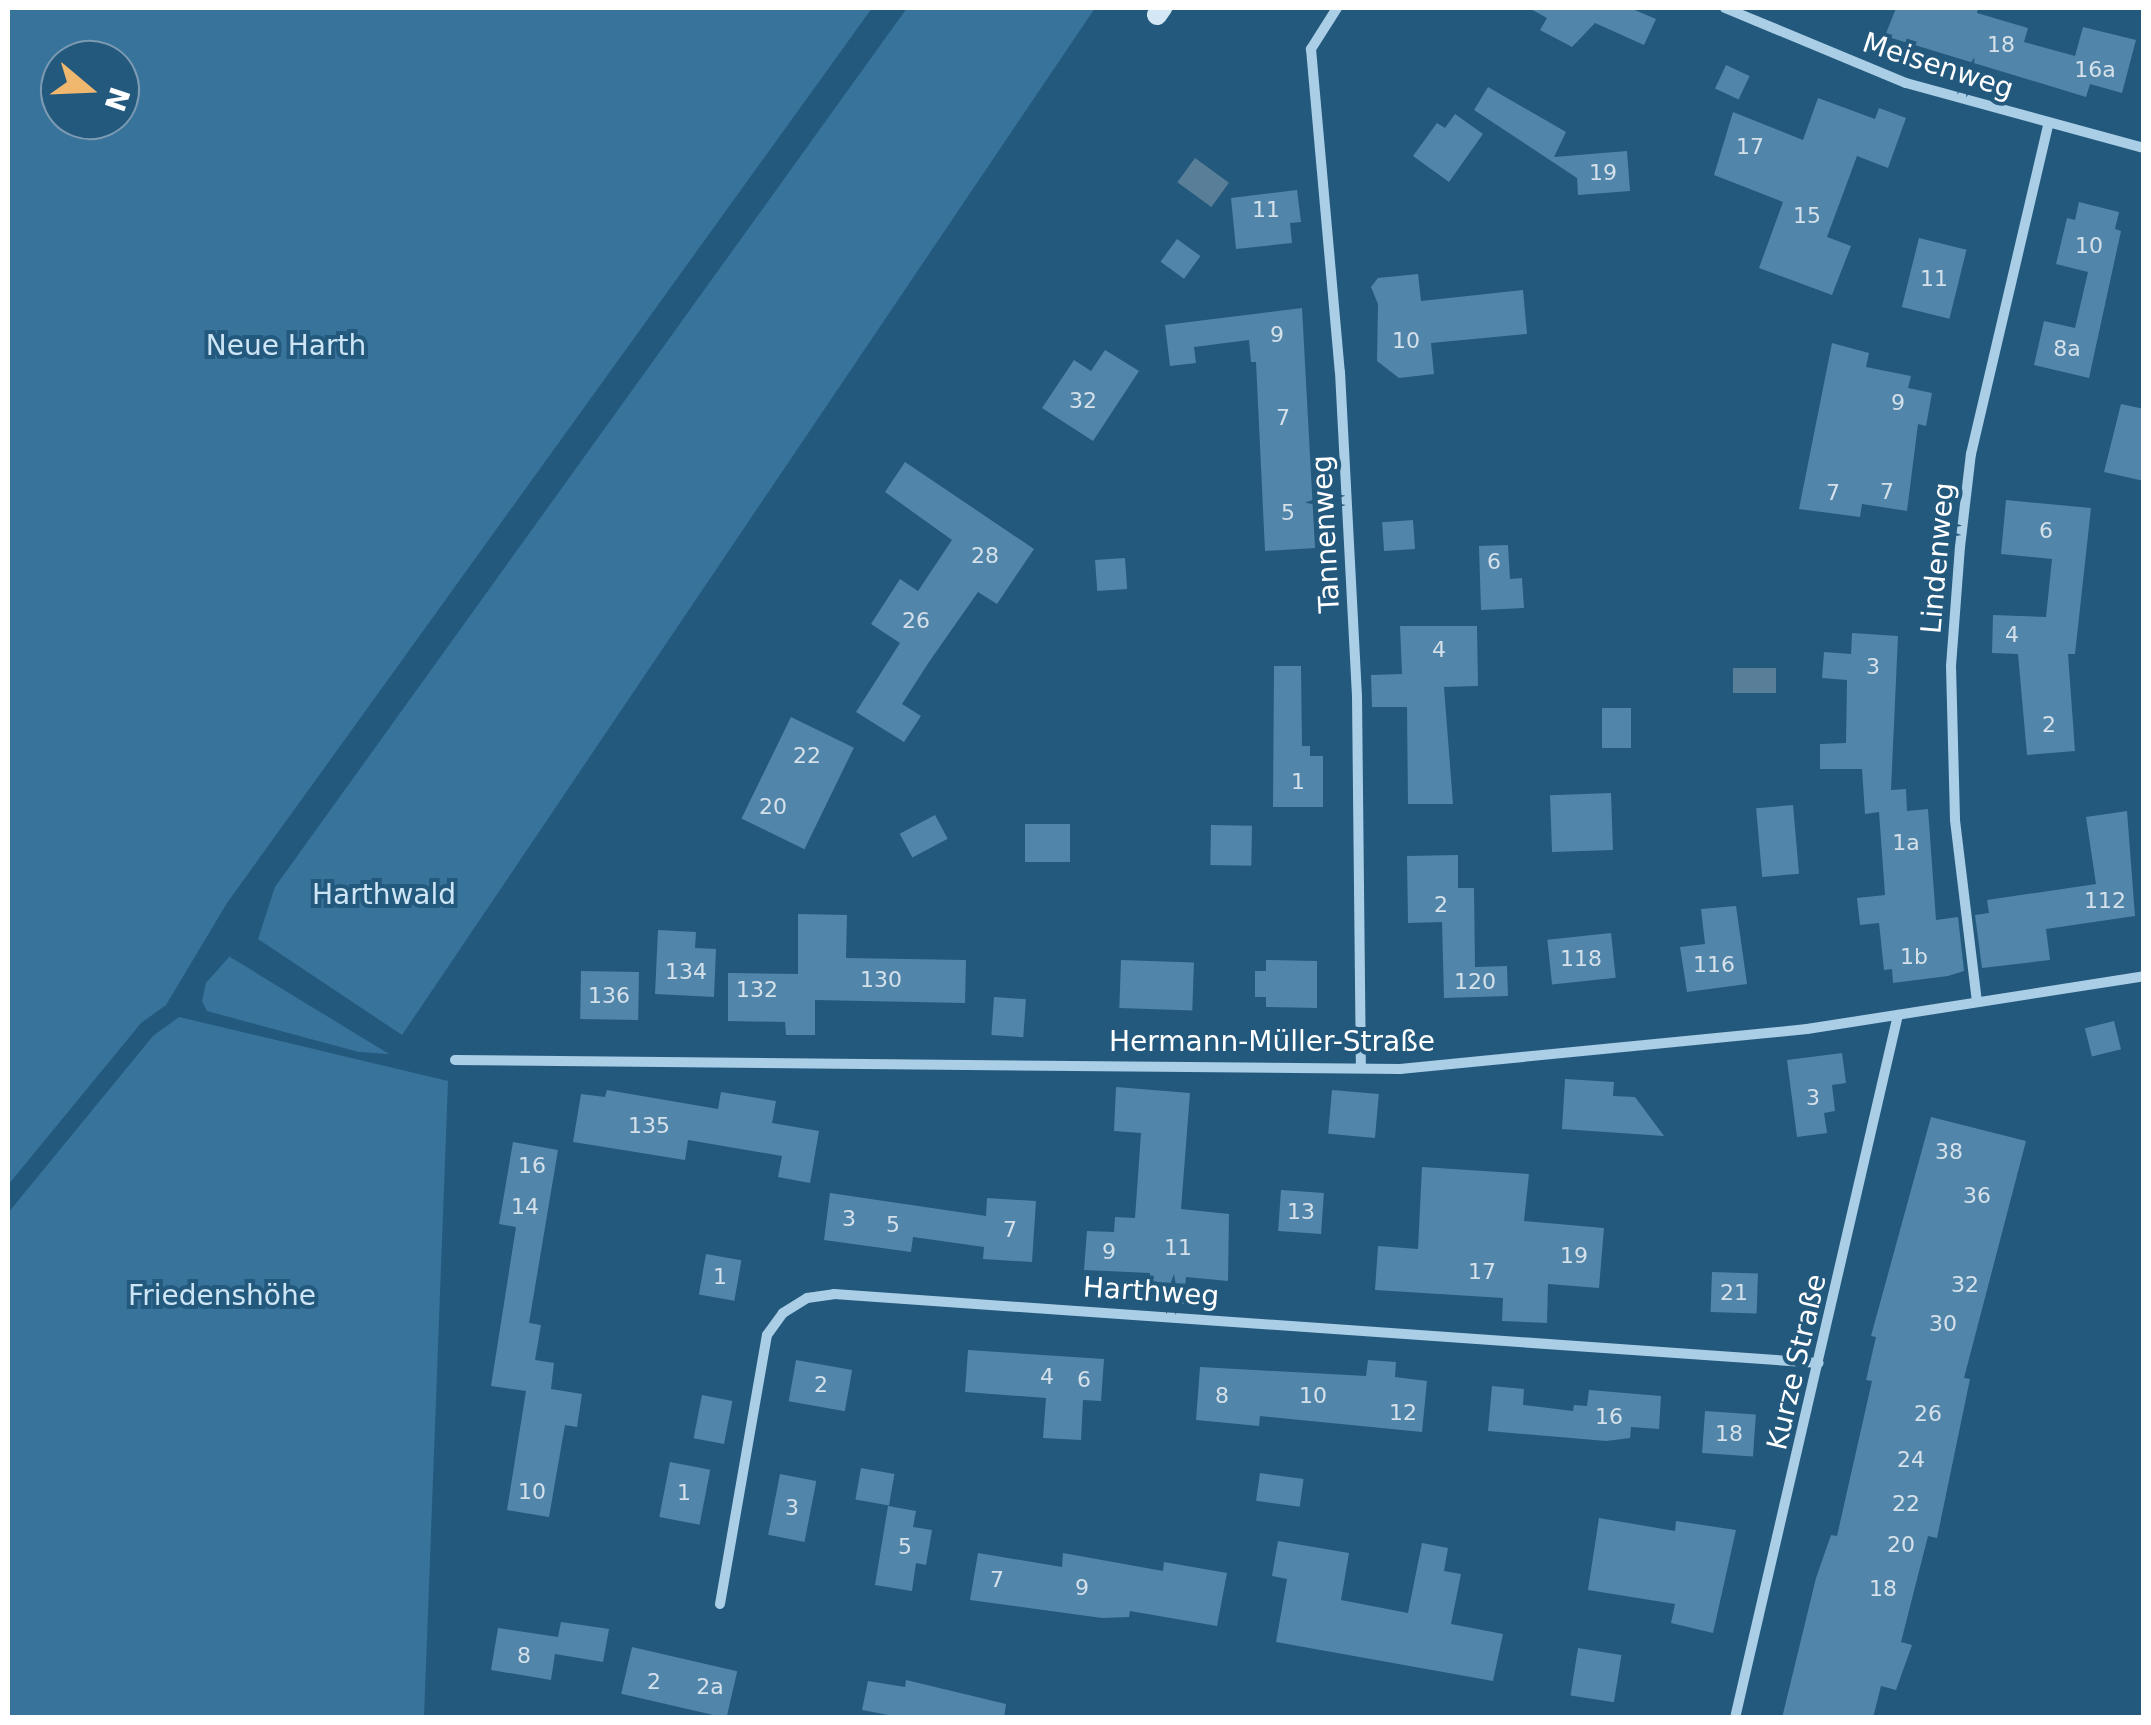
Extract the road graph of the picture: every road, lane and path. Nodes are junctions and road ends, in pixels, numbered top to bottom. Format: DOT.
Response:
graph roads {
  1 [pos="1337,8"];
  2 [pos="1725,8"];
  3 [pos="2048,124"];
  4 [pos="2144,148"];
  5 [pos="2144,976"];
  6 [pos="1978,1002"];
  7 [pos="1898,1015"];
  8 [pos="455,1060"];
  9 [pos="1362,1068"];
  10 [pos="1819,1363"];
  11 [pos="720,1604"];
  12 [pos="1735,1718"];
  1 -- 9 [label="street, Tannenweg"];
  2 -- 3 [label="street, Meisenweg"];
  3 -- 4 [label="street, Meisenweg"];
  3 -- 6 [label="street, Lindenweg"];
  5 -- 6 [label="street, Hermann-Müller-Straße"];
  6 -- 7 [label="street, Hermann-Müller-Straße"];
  7 -- 9 [label="street, Hermann-Müller-Straße"];
  7 -- 10 [label="street, Kurze Straße"];
  8 -- 9 [label="street, Hermann-Müller-Straße"];
  10 -- 11 [label="street, Harthweg"];
  10 -- 12 [label="street, Kurze Straße"];
}
